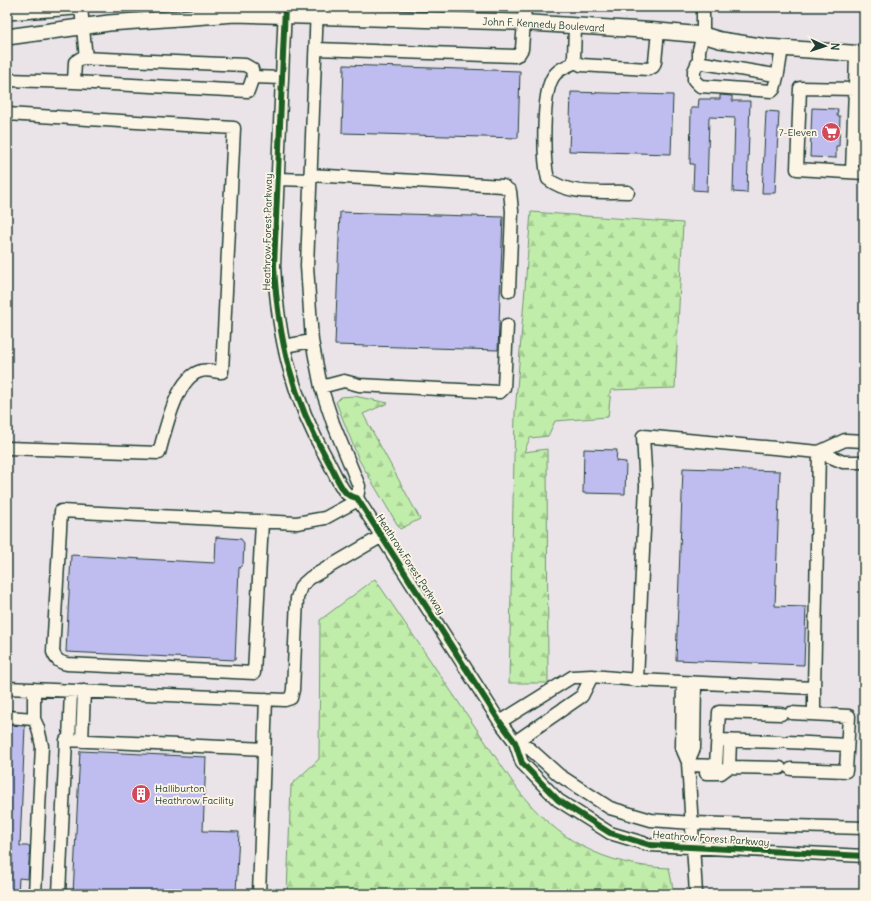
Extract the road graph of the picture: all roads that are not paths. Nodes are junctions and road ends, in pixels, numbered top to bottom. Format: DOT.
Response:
graph roads {
  1 [pos="75,7"];
  2 [pos="81,7"];
  3 [pos="525,7"];
  4 [pos="703,7"];
  5 [pos="7,12"];
  6 [pos="285,12"];
  7 [pos="317,12"];
  8 [pos="524,23"];
  9 [pos="575,26"];
  10 [pos="84,28"];
  11 [pos="658,31"];
  12 [pos="703,35"];
  13 [pos="7,37"];
  14 [pos="782,48"];
  15 [pos="316,49"];
  16 [pos="860,54"];
  17 [pos="86,59"];
  18 [pos="699,60"];
  19 [pos="576,62"];
  20 [pos="778,73"];
  21 [pos="253,78"];
  22 [pos="282,78"];
  23 [pos="7,80"];
  24 [pos="74,82"];
  25 [pos="859,89"];
  26 [pos="7,114"];
  27 [pos="858,173"];
  28 [pos="310,178"];
  29 [pos="278,179"];
  30 [pos="628,192"];
  31 [pos="509,291"];
  32 [pos="507,325"];
  33 [pos="312,341"];
  34 [pos="284,346"];
  35 [pos="321,387"];
  36 [pos="864,441"];
  37 [pos="7,448"];
  38 [pos="819,452"];
  39 [pos="864,462"];
  40 [pos="358,499"];
  41 [pos="262,522"];
  42 [pos="382,536"];
  43 [pos="592,676"];
  44 [pos="637,680"];
  45 [pos="689,683"];
  46 [pos="7,688"];
  47 [pos="814,688"];
  48 [pos="34,689"];
  49 [pos="71,691"];
  50 [pos="84,691"];
  51 [pos="266,699"];
  52 [pos="814,714"];
  53 [pos="7,717"];
  54 [pos="34,719"];
  55 [pos="500,722"];
  56 [pos="69,740"];
  57 [pos="724,740"];
  58 [pos="82,741"];
  59 [pos="515,742"];
  60 [pos="847,745"];
  61 [pos="264,749"];
  62 [pos="688,767"];
  63 [pos="729,767"];
  64 [pos="692,823"];
  65 [pos="864,828"];
  66 [pos="692,848"];
  67 [pos="864,856"];
  68 [pos="35,894"];
  69 [pos="59,894"];
  70 [pos="259,894"];
  71 [pos="696,894"];
  1 -- 5 [label="main road"];
  2 -- 10 [label="street"];
  3 -- 8 [label="street"];
  4 -- 12 [label="street"];
  6 -- 7 [label="main road, John F. Kennedy Boulevard"];
  6 -- 10 [label="main road, John F. Kennedy Boulevard"];
  6 -- 22 [label="street, Heathrow Forest Parkway"];
  7 -- 8 [label="main road, John F. Kennedy Boulevard"];
  7 -- 15 [label="street"];
  8 -- 9 [label="main road, John F. Kennedy Boulevard"];
  8 -- 15 [label="street"];
  9 -- 11 [label="main road, John F. Kennedy Boulevard"];
  9 -- 19 [label="street"];
  10 -- 13 [label="main road, John F. Kennedy Boulevard"];
  10 -- 17 [label="street"];
  11 -- 12 [label="main road, John F. Kennedy Boulevard"];
  11 -- 19 [label="street"];
  12 -- 14 [label="main road, John F. Kennedy Boulevard"];
  12 -- 18 [label="street"];
  14 -- 16 [label="main road, John F. Kennedy Boulevard"];
  14 -- 20 [label="street"];
  15 -- 28 [label="street"];
  16 -- 25 [label="street"];
  17 -- 21 [label="street"];
  17 -- 24 [label="street"];
  18 -- 20 [label="street"];
  18 -- 20 [label="street"];
  19 -- 30 [label="street"];
  21 -- 22 [label="street"];
  21 -- 24 [label="street"];
  22 -- 29 [label="street, Heathrow Forest Parkway"];
  23 -- 24 [label="street"];
  25 -- 27 [label="street"];
  25 -- 27 [label="street"];
  26 -- 37 [label="street"];
  28 -- 29 [label="street"];
  28 -- 31 [label="street"];
  28 -- 33 [label="street"];
  29 -- 34 [label="street, Heathrow Forest Parkway"];
  32 -- 35 [label="street"];
  33 -- 34 [label="street"];
  33 -- 35 [label="street"];
  34 -- 40 [label="street, Heathrow Forest Parkway"];
  35 -- 40 [label="street"];
  36 -- 38 [label="street"];
  38 -- 39 [label="street"];
  38 -- 44 [label="street"];
  38 -- 47 [label="street"];
  40 -- 41 [label="street"];
  40 -- 42 [label="street, Heathrow Forest Parkway"];
  41 -- 41 [label="street"];
  42 -- 51 [label="street"];
  42 -- 55 [label="street, Heathrow Forest Parkway"];
  43 -- 44 [label="street"];
  43 -- 55 [label="street"];
  43 -- 59 [label="street"];
  44 -- 45 [label="street"];
  45 -- 47 [label="street"];
  45 -- 62 [label="street"];
  46 -- 48 [label="street"];
  47 -- 52 [label="street"];
  48 -- 49 [label="street"];
  48 -- 54 [label="street"];
  49 -- 50 [label="street"];
  49 -- 56 [label="street"];
  50 -- 51 [label="street"];
  50 -- 58 [label="street"];
  51 -- 61 [label="street"];
  52 -- 57 [label="street"];
  52 -- 60 [label="street"];
  53 -- 54 [label="street"];
  54 -- 68 [label="street"];
  55 -- 59 [label="street, Heathrow Forest Parkway"];
  56 -- 58 [label="street"];
  56 -- 69 [label="street"];
  57 -- 60 [label="street"];
  57 -- 62 [label="street"];
  57 -- 63 [label="street"];
  58 -- 61 [label="street"];
  59 -- 64 [label="street, Heathrow Forest Parkway"];
  59 -- 66 [label="street, Heathrow Forest Parkway"];
  60 -- 63 [label="street"];
  61 -- 70 [label="street"];
  62 -- 63 [label="street"];
  62 -- 64 [label="street"];
  64 -- 65 [label="street, Heathrow Forest Parkway"];
  64 -- 66 [label="street"];
  66 -- 67 [label="street, Heathrow Forest Parkway"];
  66 -- 71 [label="street"];
}
